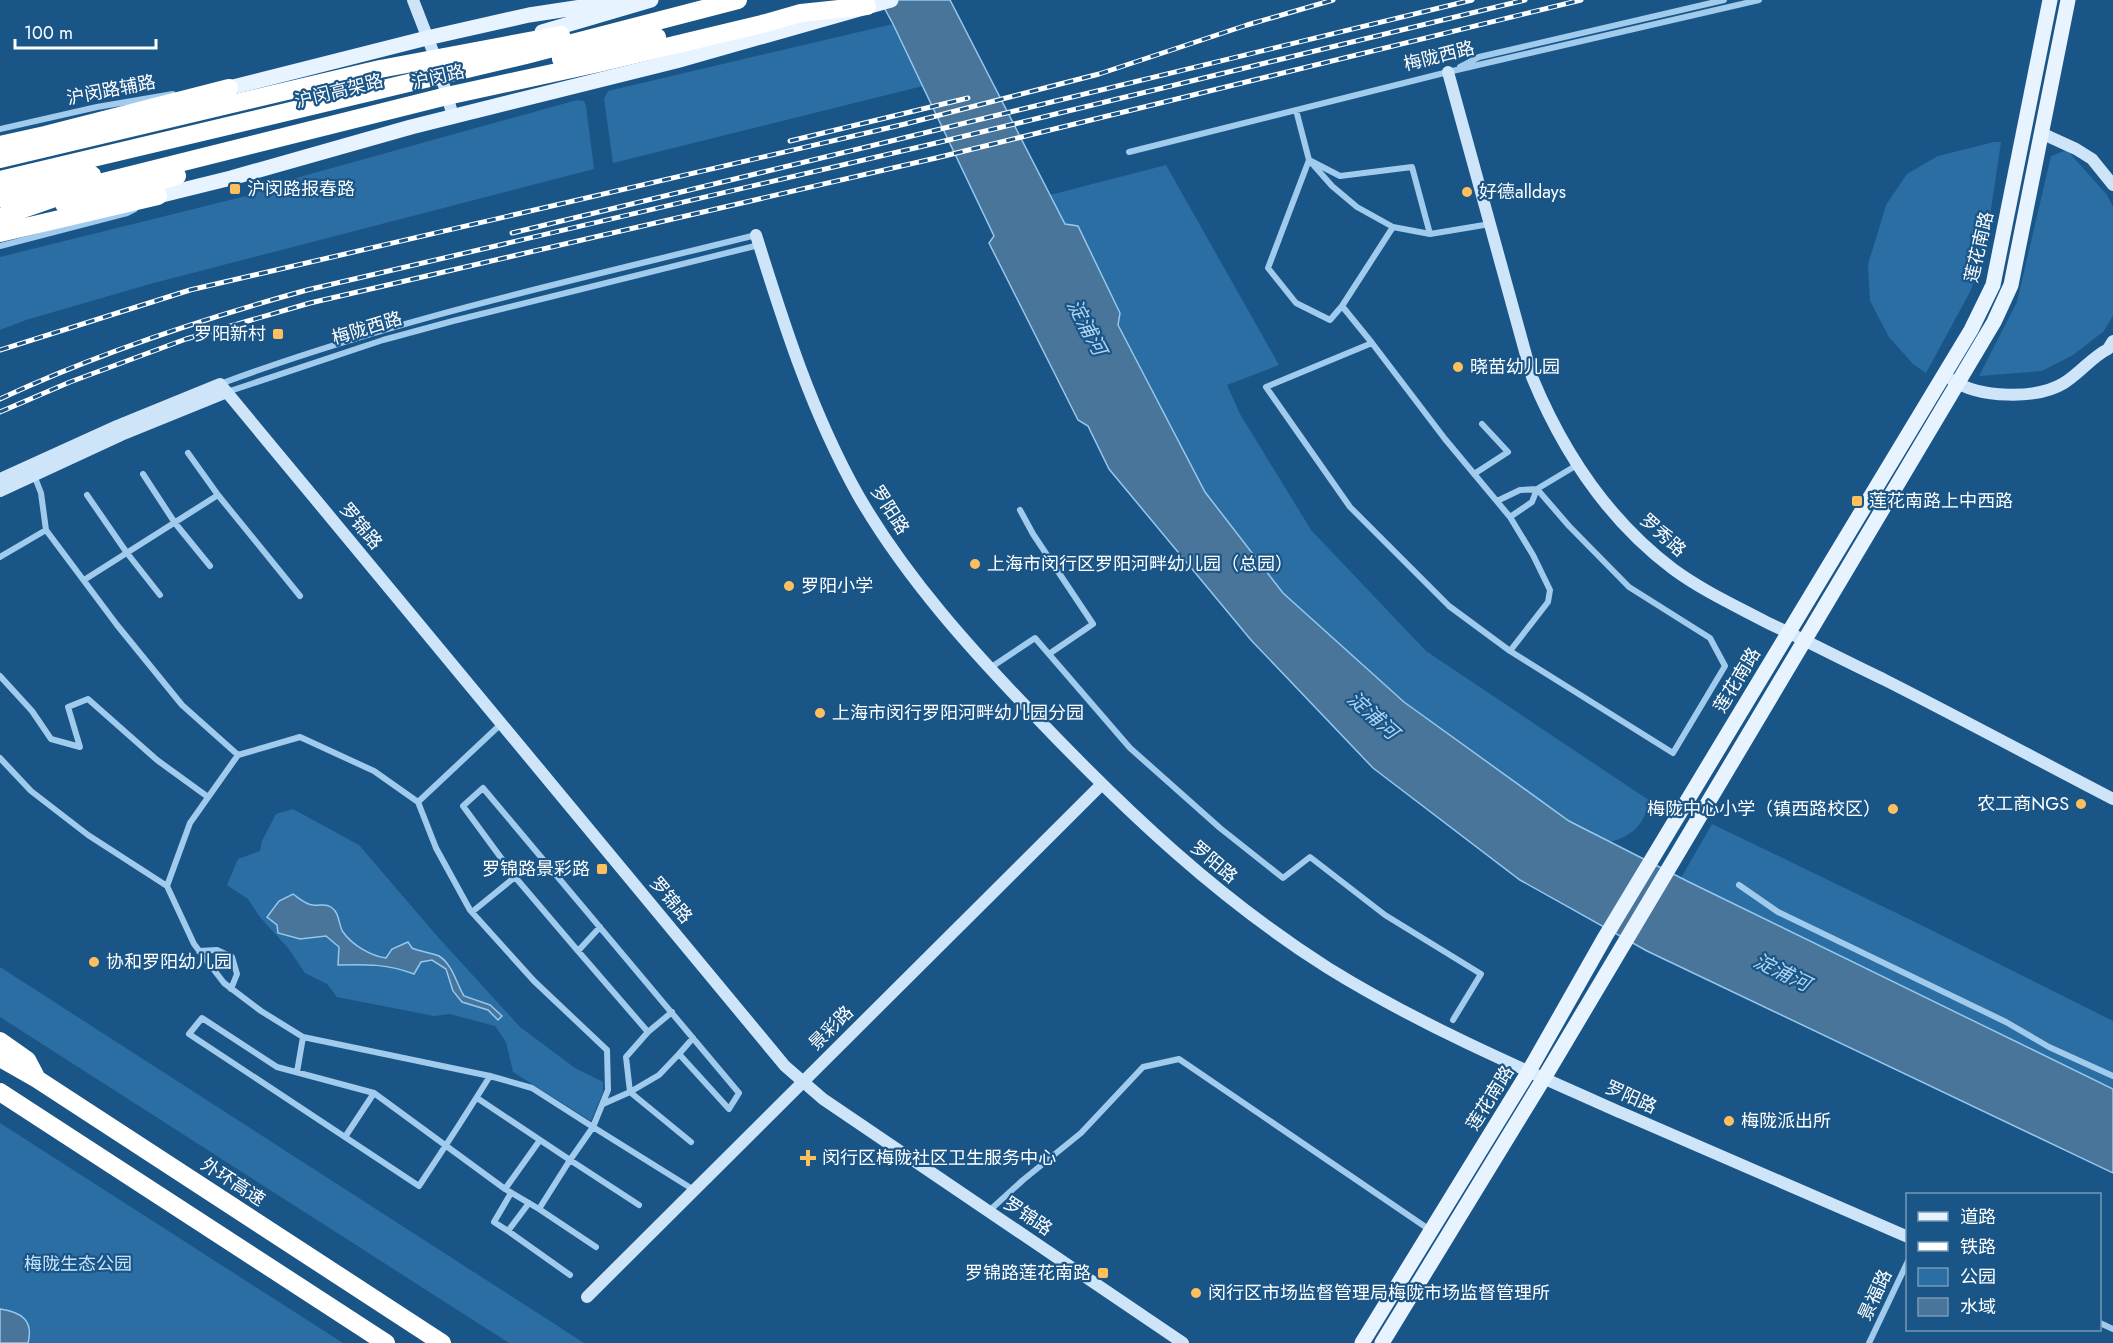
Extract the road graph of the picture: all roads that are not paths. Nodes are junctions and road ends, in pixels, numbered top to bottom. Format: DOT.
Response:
graph roads {
  1 [pos="413,0"];
  2 [pos="627,0"];
  3 [pos="651,0"];
  4 [pos="738,0"];
  5 [pos="814,0"];
  6 [pos="891,0"];
  7 [pos="1724,0"];
  8 [pos="1759,0"];
  9 [pos="2050,0"];
  10 [pos="2068,0"];
  11 [pos="867,6"];
  12 [pos="708,16"];
  13 [pos="427,38"];
  14 [pos="437,62"];
  15 [pos="1448,72"];
  16 [pos="229,88"];
  17 [pos="447,96"];
  18 [pos="1296,110"];
  19 [pos="453,116"];
  20 [pos="0,129"];
  21 [pos="2041,133"];
  22 [pos="0,145"];
  23 [pos="0,150"];
  24 [pos="1129,152"];
  25 [pos="0,159"];
  26 [pos="1309,160"];
  27 [pos="0,165"];
  28 [pos="45,166"];
  29 [pos="0,178"];
  30 [pos="2113,185"];
  31 [pos="97,191"];
  32 [pos="158,196"];
  33 [pos="0,200"];
  34 [pos="14,219"];
  35 [pos="1490,224"];
  36 [pos="1393,227"];
  37 [pos="0,233"];
  38 [pos="1430,234"];
  39 [pos="758,240"];
  40 [pos="0,246"];
  41 [pos="1342,306"];
  42 [pos="1372,343"];
  43 [pos="2112,347"];
  44 [pos="1944,375"];
  45 [pos="1957,384"];
  46 [pos="224,388"];
  47 [pos="1482,424"];
  48 [pos="188,453"];
  49 [pos="1577,465"];
  50 [pos="143,474"];
  51 [pos="1474,474"];
  52 [pos="34,475"];
  53 [pos="0,479"];
  54 [pos="1537,489"];
  55 [pos="0,491"];
  56 [pos="87,495"];
  57 [pos="218,495"];
  58 [pos="1497,501"];
  59 [pos="1020,510"];
  60 [pos="1510,517"];
  61 [pos="175,523"];
  62 [pos="46,530"];
  63 [pos="126,553"];
  64 [pos="0,557"];
  65 [pos="210,566"];
  66 [pos="84,580"];
  67 [pos="160,595"];
  68 [pos="300,596"];
  69 [pos="1788,633"];
  70 [pos="1804,640"];
  71 [pos="1510,651"];
  72 [pos="1049,654"];
  73 [pos="990,669"];
  74 [pos="0,676"];
  75 [pos="501,724"];
  76 [pos="238,755"];
  77 [pos="0,758"];
  78 [pos="1101,785"];
  79 [pos="208,797"];
  80 [pos="2113,799"];
  81 [pos="418,802"];
  82 [pos="515,877"];
  83 [pos="1739,885"];
  84 [pos="167,886"];
  85 [pos="472,912"];
  86 [pos="600,927"];
  87 [pos="199,951"];
  88 [pos="578,951"];
  89 [pos="231,988"];
  90 [pos="672,1012"];
  91 [pos="1453,1020"];
  92 [pos="648,1032"];
  93 [pos="303,1036"];
  94 [pos="693,1038"];
  95 [pos="0,1041"];
  96 [pos="679,1054"];
  97 [pos="0,1058"];
  98 [pos="1529,1071"];
  99 [pos="297,1072"];
  100 [pos="490,1076"];
  101 [pos="2113,1076"];
  102 [pos="1544,1078"];
  103 [pos="36,1079"];
  104 [pos="802,1083"];
  105 [pos="0,1092"];
  106 [pos="630,1092"];
  107 [pos="374,1093"];
  108 [pos="477,1098"];
  109 [pos="602,1105"];
  110 [pos="593,1127"];
  111 [pos="345,1137"];
  112 [pos="540,1140"];
  113 [pos="691,1142"];
  114 [pos="446,1145"];
  115 [pos="570,1160"];
  116 [pos="508,1191"];
  117 [pos="694,1191"];
  118 [pos="529,1203"];
  119 [pos="639,1205"];
  120 [pos="539,1209"];
  121 [pos="989,1211"];
  122 [pos="508,1231"];
  123 [pos="1431,1231"];
  124 [pos="1906,1236"];
  125 [pos="596,1247"];
  126 [pos="1906,1264"];
  127 [pos="570,1275"];
  128 [pos="587,1297"];
  129 [pos="386,1343"];
  130 [pos="442,1343"];
  131 [pos="1183,1343"];
  132 [pos="1362,1343"];
  133 [pos="1382,1343"];
  134 [pos="1869,1343"];
  1 -- 13 [label="street"];
  2 -- 13 [label="main road"];
  3 -- 14 [label="main road, 沪闵路"];
  4 -- 12 [label="highway, 沪闵高架路"];
  5 -- 12 [label="highway, 沪闵高架路"];
  6 -- 11 [label="main road, 沪闵路"];
  7 -- 15 [label="street"];
  8 -- 15 [label="street, 梅陇西路"];
  9 -- 44 [label="main road, 莲花南路"];
  10 -- 21 [label="main road, 莲花南路"];
  11 -- 17 [label="highway, 沪闵路"];
  11 -- 19 [label="main road"];
  12 -- 28 [label="highway, 沪闵高架路"];
  12 -- 28 [label="highway"];
  12 -- 31 [label="highway"];
  13 -- 14 [label="street"];
  13 -- 16 [label="main road"];
  14 -- 17 [label="street"];
  14 -- 28 [label="highway, 沪闵路"];
  15 -- 18 [label="street, 梅陇西路"];
  15 -- 35 [label="street, 罗秀路"];
  16 -- 20 [label="street, 沪闵路辅路"];
  16 -- 22 [label="highway"];
  17 -- 19 [label="street"];
  17 -- 31 [label="highway, 沪闵路"];
  18 -- 24 [label="street, 梅陇西路"];
  18 -- 26 [label="street"];
  19 -- 32 [label="main road"];
  21 -- 30 [label="street"];
  21 -- 45 [label="main road, 莲花南路"];
  23 -- 28 [label="highway"];
  25 -- 28 [label="highway"];
  26 -- 36 [label="street"];
  26 -- 38 [label="street"];
  26 -- 41 [label="street"];
  27 -- 28 [label="highway, 沪闵路"];
  28 -- 29 [label="highway"];
  28 -- 33 [label="highway"];
  31 -- 33 [label="highway"];
  31 -- 34 [label="highway"];
  32 -- 34 [label="highway"];
  32 -- 40 [label="street"];
  34 -- 37 [label="highway"];
  35 -- 38 [label="street"];
  35 -- 49 [label="street, 罗秀路"];
  36 -- 38 [label="street"];
  36 -- 41 [label="street"];
  39 -- 46 [label="street, 梅陇西路"];
  39 -- 46 [label="street, 梅陇西路"];
  39 -- 73 [label="street, 罗阳路"];
  41 -- 42 [label="street"];
  42 -- 51 [label="street"];
  42 -- 71 [label="street"];
  43 -- 45 [label="street"];
  44 -- 45 [label="street"];
  44 -- 69 [label="main road, 莲花南路"];
  45 -- 70 [label="main road, 莲花南路"];
  46 -- 52 [label="street, 梅陇西路"];
  46 -- 53 [label="street, 梅陇西路"];
  46 -- 75 [label="street, 罗锦路"];
  47 -- 51 [label="street"];
  48 -- 57 [label="street"];
  49 -- 54 [label="street"];
  49 -- 69 [label="street, 罗秀路"];
  50 -- 61 [label="street"];
  51 -- 58 [label="street"];
  52 -- 55 [label="street, 梅陇西路"];
  52 -- 62 [label="street"];
  54 -- 58 [label="street"];
  54 -- 60 [label="street"];
  54 -- 71 [label="street"];
  56 -- 63 [label="street"];
  57 -- 61 [label="street"];
  57 -- 68 [label="street"];
  58 -- 60 [label="street"];
  59 -- 72 [label="street"];
  60 -- 71 [label="street"];
  61 -- 63 [label="street"];
  61 -- 65 [label="street"];
  62 -- 64 [label="street"];
  62 -- 66 [label="street"];
  63 -- 66 [label="street"];
  63 -- 67 [label="street"];
  66 -- 76 [label="street"];
  69 -- 70 [label="street, 罗秀路"];
  69 -- 98 [label="main road, 莲花南路"];
  70 -- 80 [label="street, 罗秀路"];
  70 -- 102 [label="main road, 莲花南路"];
  72 -- 73 [label="street"];
  72 -- 91 [label="street"];
  73 -- 78 [label="street, 罗阳路"];
  74 -- 79 [label="street"];
  75 -- 81 [label="street"];
  75 -- 104 [label="street, 罗锦路"];
  76 -- 79 [label="street"];
  76 -- 81 [label="street"];
  77 -- 84 [label="street"];
  78 -- 98 [label="street, 罗阳路"];
  78 -- 104 [label="street, 景彩路"];
  79 -- 84 [label="street"];
  81 -- 85 [label="street"];
  82 -- 85 [label="street"];
  82 -- 86 [label="street"];
  82 -- 88 [label="street"];
  83 -- 101 [label="street"];
  84 -- 87 [label="street"];
  85 -- 109 [label="street"];
  86 -- 88 [label="street"];
  86 -- 90 [label="street"];
  87 -- 89 [label="street"];
  87 -- 89 [label="street"];
  88 -- 92 [label="street"];
  89 -- 93 [label="street"];
  90 -- 92 [label="street"];
  90 -- 94 [label="street"];
  92 -- 106 [label="street"];
  93 -- 99 [label="street"];
  93 -- 100 [label="street"];
  94 -- 96 [label="street"];
  94 -- 96 [label="street"];
  95 -- 103 [label="highway"];
  96 -- 106 [label="street"];
  97 -- 103 [label="highway, 外环高速"];
  98 -- 102 [label="street, 罗阳路"];
  98 -- 123 [label="main road, 莲花南路"];
  99 -- 107 [label="street"];
  99 -- 111 [label="street"];
  100 -- 108 [label="street"];
  100 -- 110 [label="street"];
  102 -- 124 [label="street, 罗阳路"];
  102 -- 133 [label="main road, 莲花南路"];
  103 -- 130 [label="highway, 外环高速"];
  104 -- 117 [label="street, 景彩路"];
  104 -- 121 [label="street, 罗锦路"];
  105 -- 129 [label="highway"];
  106 -- 109 [label="street"];
  106 -- 113 [label="street"];
  107 -- 111 [label="street"];
  107 -- 114 [label="street"];
  108 -- 112 [label="street"];
  108 -- 114 [label="street"];
  109 -- 110 [label="street"];
  110 -- 115 [label="street"];
  110 -- 117 [label="street"];
  111 -- 114 [label="street"];
  112 -- 115 [label="street"];
  112 -- 116 [label="street"];
  114 -- 116 [label="street"];
  115 -- 119 [label="street"];
  115 -- 120 [label="street"];
  116 -- 118 [label="street"];
  116 -- 122 [label="street"];
  117 -- 128 [label="street, 景彩路"];
  118 -- 120 [label="street"];
  118 -- 122 [label="street"];
  120 -- 125 [label="street"];
  121 -- 123 [label="street"];
  121 -- 131 [label="street, 罗锦路"];
  122 -- 127 [label="street"];
  123 -- 132 [label="main road, 莲花南路"];
  126 -- 134 [label="street, 景福路"];
}
